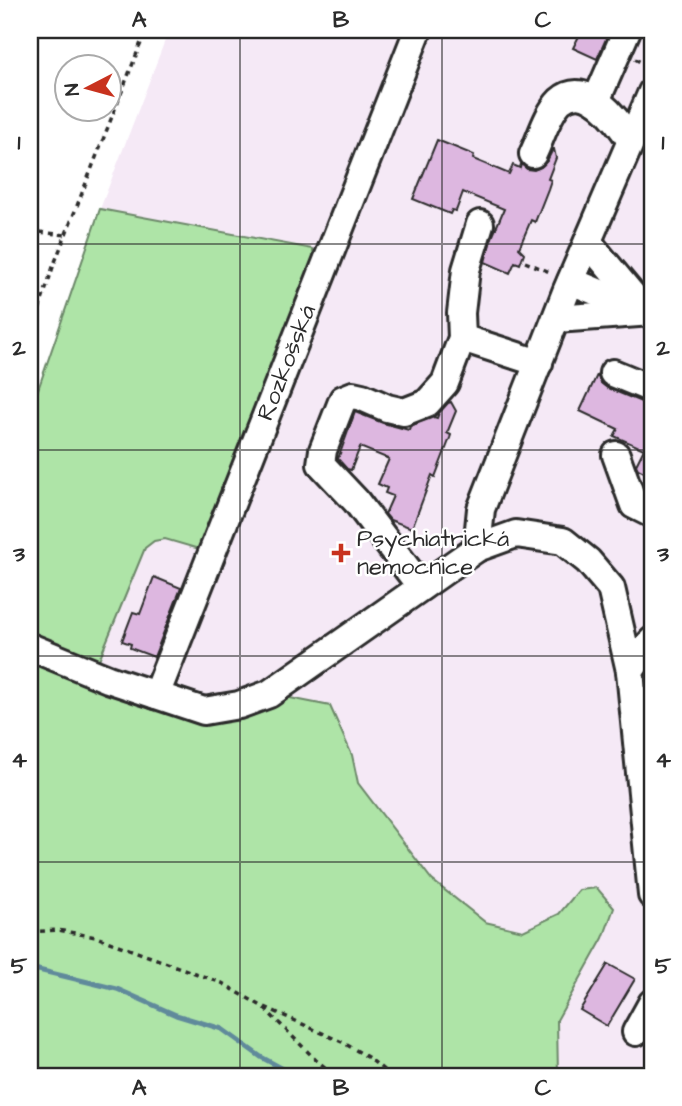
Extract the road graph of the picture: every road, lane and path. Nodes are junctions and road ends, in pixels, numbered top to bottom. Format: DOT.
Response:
graph roads {
  1 [pos="146,30"];
  2 [pos="418,30"];
  3 [pos="627,30"];
  4 [pos="652,92"];
  5 [pos="596,101"];
  6 [pos="631,141"];
  7 [pos="533,154"];
  8 [pos="480,225"];
  9 [pos="30,231"];
  10 [pos="66,235"];
  11 [pos="588,242"];
  12 [pos="525,262"];
  13 [pos="571,281"];
  14 [pos="650,313"];
  15 [pos="556,319"];
  16 [pos="30,338"];
  17 [pos="462,338"];
  18 [pos="538,363"];
  19 [pos="612,373"];
  20 [pos="652,389"];
  21 [pos="616,456"];
  22 [pos="652,514"];
  23 [pos="477,548"];
  24 [pos="421,587"];
  25 [pos="652,641"];
  26 [pos="30,647"];
  27 [pos="631,671"];
  28 [pos="156,695"];
  29 [pos="650,842"];
  30 [pos="652,895"];
  31 [pos="30,932"];
  32 [pos="652,1003"];
  33 [pos="263,1007"];
  34 [pos="636,1032"];
  35 [pos="336,1076"];
  36 [pos="391,1076"];
  1 -- 10 [label="path"];
  2 -- 28 [label="street, Rozkošská"];
  3 -- 5 [label="street"];
  4 -- 6 [label="street"];
  5 -- 6 [label="street"];
  5 -- 7 [label="street"];
  6 -- 11 [label="street"];
  8 -- 17 [label="street"];
  9 -- 10 [label="path"];
  10 -- 16 [label="path"];
  11 -- 13 [label="street"];
  11 -- 14 [label="street"];
  12 -- 13 [label="path"];
  13 -- 14 [label="street"];
  13 -- 15 [label="street"];
  14 -- 15 [label="street"];
  15 -- 18 [label="street"];
  17 -- 18 [label="street"];
  17 -- 24 [label="street"];
  18 -- 23 [label="street"];
  19 -- 20 [label="street"];
  21 -- 22 [label="street"];
  23 -- 24 [label="street"];
  23 -- 27 [label="street"];
  24 -- 28 [label="street"];
  25 -- 27 [label="street"];
  26 -- 28 [label="street"];
  27 -- 29 [label="street"];
  29 -- 30 [label="street"];
  31 -- 33 [label="path"];
  32 -- 34 [label="street"];
  33 -- 35 [label="path"];
  33 -- 36 [label="path"];
}
